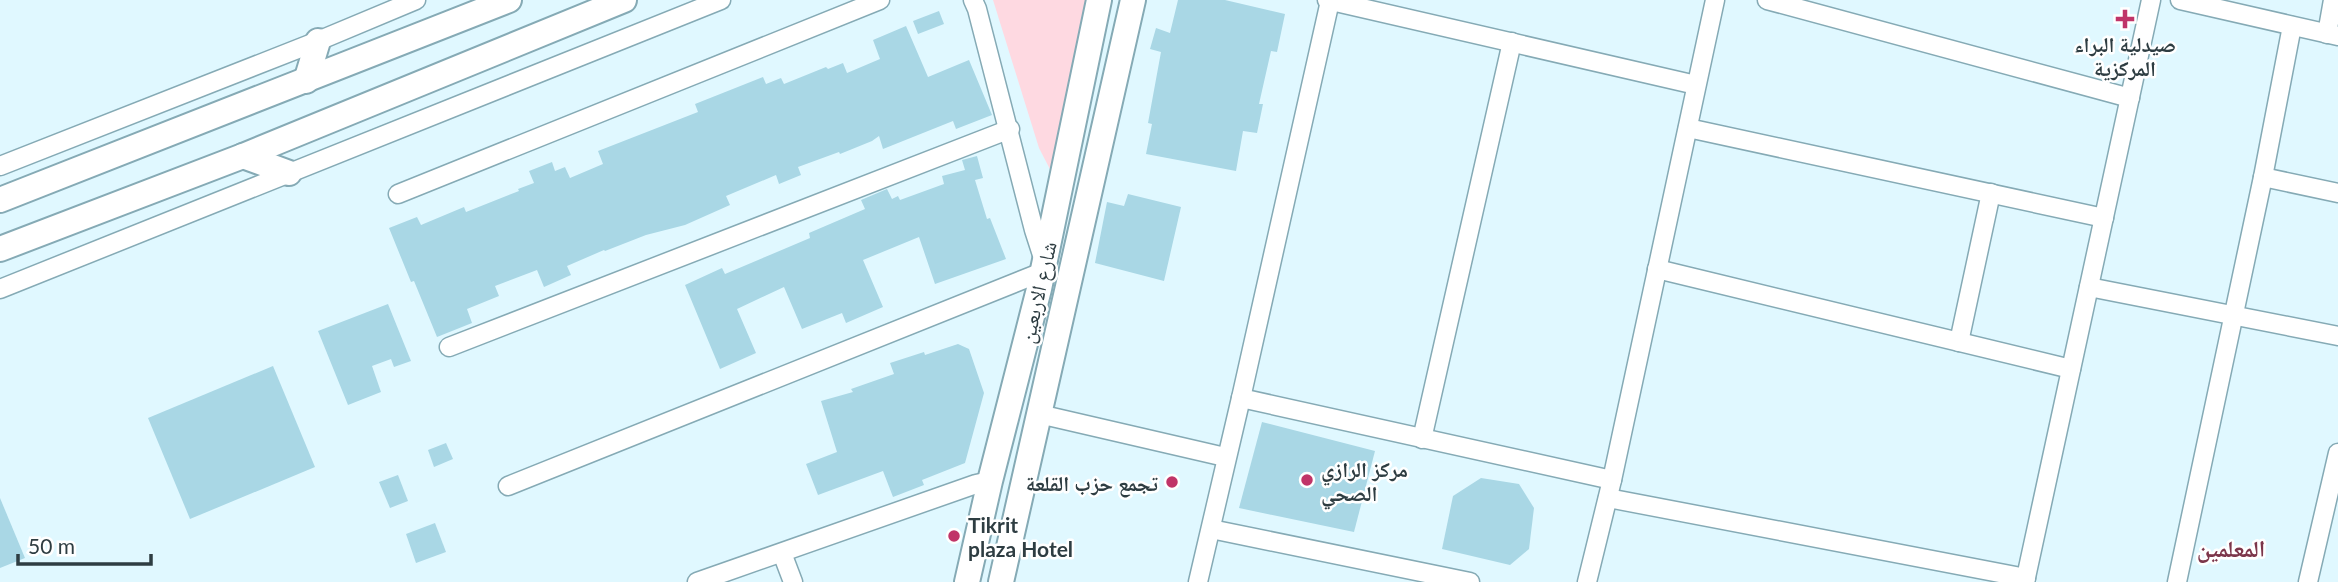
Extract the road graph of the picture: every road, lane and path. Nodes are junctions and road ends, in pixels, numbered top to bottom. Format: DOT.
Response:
graph roads {
  1 [pos="416,0"];
  2 [pos="509,0"];
  3 [pos="624,0"];
  4 [pos="721,0"];
  5 [pos="880,0"];
  6 [pos="973,0"];
  7 [pos="1099,0"];
  8 [pos="1133,0"];
  9 [pos="1328,0"];
  10 [pos="1716,0"];
  11 [pos="1767,0"];
  12 [pos="2151,0"];
  13 [pos="2180,0"];
  14 [pos="2333,0"];
  15 [pos="2292,26"];
  16 [pos="2333,35"];
  17 [pos="318,41"];
  18 [pos="1512,42"];
  19 [pos="306,81"];
  20 [pos="1696,85"];
  21 [pos="2130,98"];
  22 [pos="1688,128"];
  23 [pos="1010,129"];
  24 [pos="243,156"];
  25 [pos="0,166"];
  26 [pos="289,173"];
  27 [pos="2263,177"];
  28 [pos="1991,193"];
  29 [pos="2338,193"];
  30 [pos="398,194"];
  31 [pos="0,200"];
  32 [pos="2104,218"];
  33 [pos="0,249"];
  34 [pos="1657,269"];
  35 [pos="1042,274"];
  36 [pos="2089,287"];
  37 [pos="0,289"];
  38 [pos="1067,297"];
  39 [pos="2235,314"];
  40 [pos="2338,336"];
  41 [pos="1959,342"];
  42 [pos="449,347"];
  43 [pos="2071,369"];
  44 [pos="1241,398"];
  45 [pos="1040,414"];
  46 [pos="1422,439"];
  47 [pos="2338,453"];
  48 [pos="1226,457"];
  49 [pos="1612,480"];
  50 [pos="990,481"];
  51 [pos="508,486"];
  52 [pos="1608,498"];
  53 [pos="1211,529"];
  54 [pos="782,553"];
  55 [pos="2026,580"];
  56 [pos="696,582"];
  57 [pos="793,582"];
  58 [pos="967,582"];
  59 [pos="1001,582"];
  60 [pos="1198,582"];
  61 [pos="1470,582"];
  62 [pos="1587,582"];
  63 [pos="2177,582"];
  64 [pos="2308,582"];
  1 -- 17 [label="street"];
  2 -- 19 [label="main road"];
  3 -- 24 [label="main road"];
  4 -- 26 [label="street"];
  5 -- 30 [label="street"];
  6 -- 23 [label="street"];
  7 -- 35 [label="main road, شارع الاربعين"];
  8 -- 38 [label="main road, شارع الاربعين"];
  9 -- 18 [label="street"];
  9 -- 44 [label="street"];
  10 -- 20 [label="street"];
  11 -- 21 [label="street"];
  12 -- 21 [label="street"];
  13 -- 15 [label="street"];
  14 -- 16 [label="street"];
  15 -- 16 [label="street"];
  15 -- 27 [label="street"];
  17 -- 19 [label="main road"];
  17 -- 25 [label="street"];
  18 -- 20 [label="street"];
  18 -- 46 [label="street"];
  19 -- 31 [label="main road"];
  20 -- 22 [label="street"];
  21 -- 32 [label="street"];
  22 -- 28 [label="street"];
  22 -- 34 [label="street"];
  23 -- 35 [label="street"];
  23 -- 42 [label="street"];
  24 -- 26 [label="main road"];
  24 -- 33 [label="main road"];
  26 -- 37 [label="street"];
  27 -- 29 [label="street"];
  27 -- 39 [label="street"];
  28 -- 32 [label="street"];
  28 -- 41 [label="street"];
  32 -- 36 [label="street"];
  34 -- 41 [label="street"];
  34 -- 49 [label="street"];
  35 -- 38 [label="main road"];
  35 -- 50 [label="main road, شارع الاربعين"];
  35 -- 51 [label="street"];
  36 -- 39 [label="street"];
  36 -- 43 [label="street"];
  38 -- 45 [label="main road, شارع الاربعين"];
  39 -- 40 [label="street"];
  39 -- 63 [label="street"];
  41 -- 43 [label="street"];
  43 -- 55 [label="street"];
  44 -- 46 [label="street"];
  44 -- 48 [label="street"];
  45 -- 48 [label="street"];
  45 -- 59 [label="main road, شارع الاربعين"];
  46 -- 49 [label="street"];
  47 -- 64 [label="street"];
  48 -- 53 [label="street"];
  49 -- 52 [label="street"];
  50 -- 54 [label="street"];
  50 -- 58 [label="main road, شارع الاربعين"];
  52 -- 55 [label="street"];
  52 -- 62 [label="street"];
  53 -- 60 [label="street"];
  53 -- 61 [label="street"];
  54 -- 56 [label="street"];
  54 -- 57 [label="street"];
}
